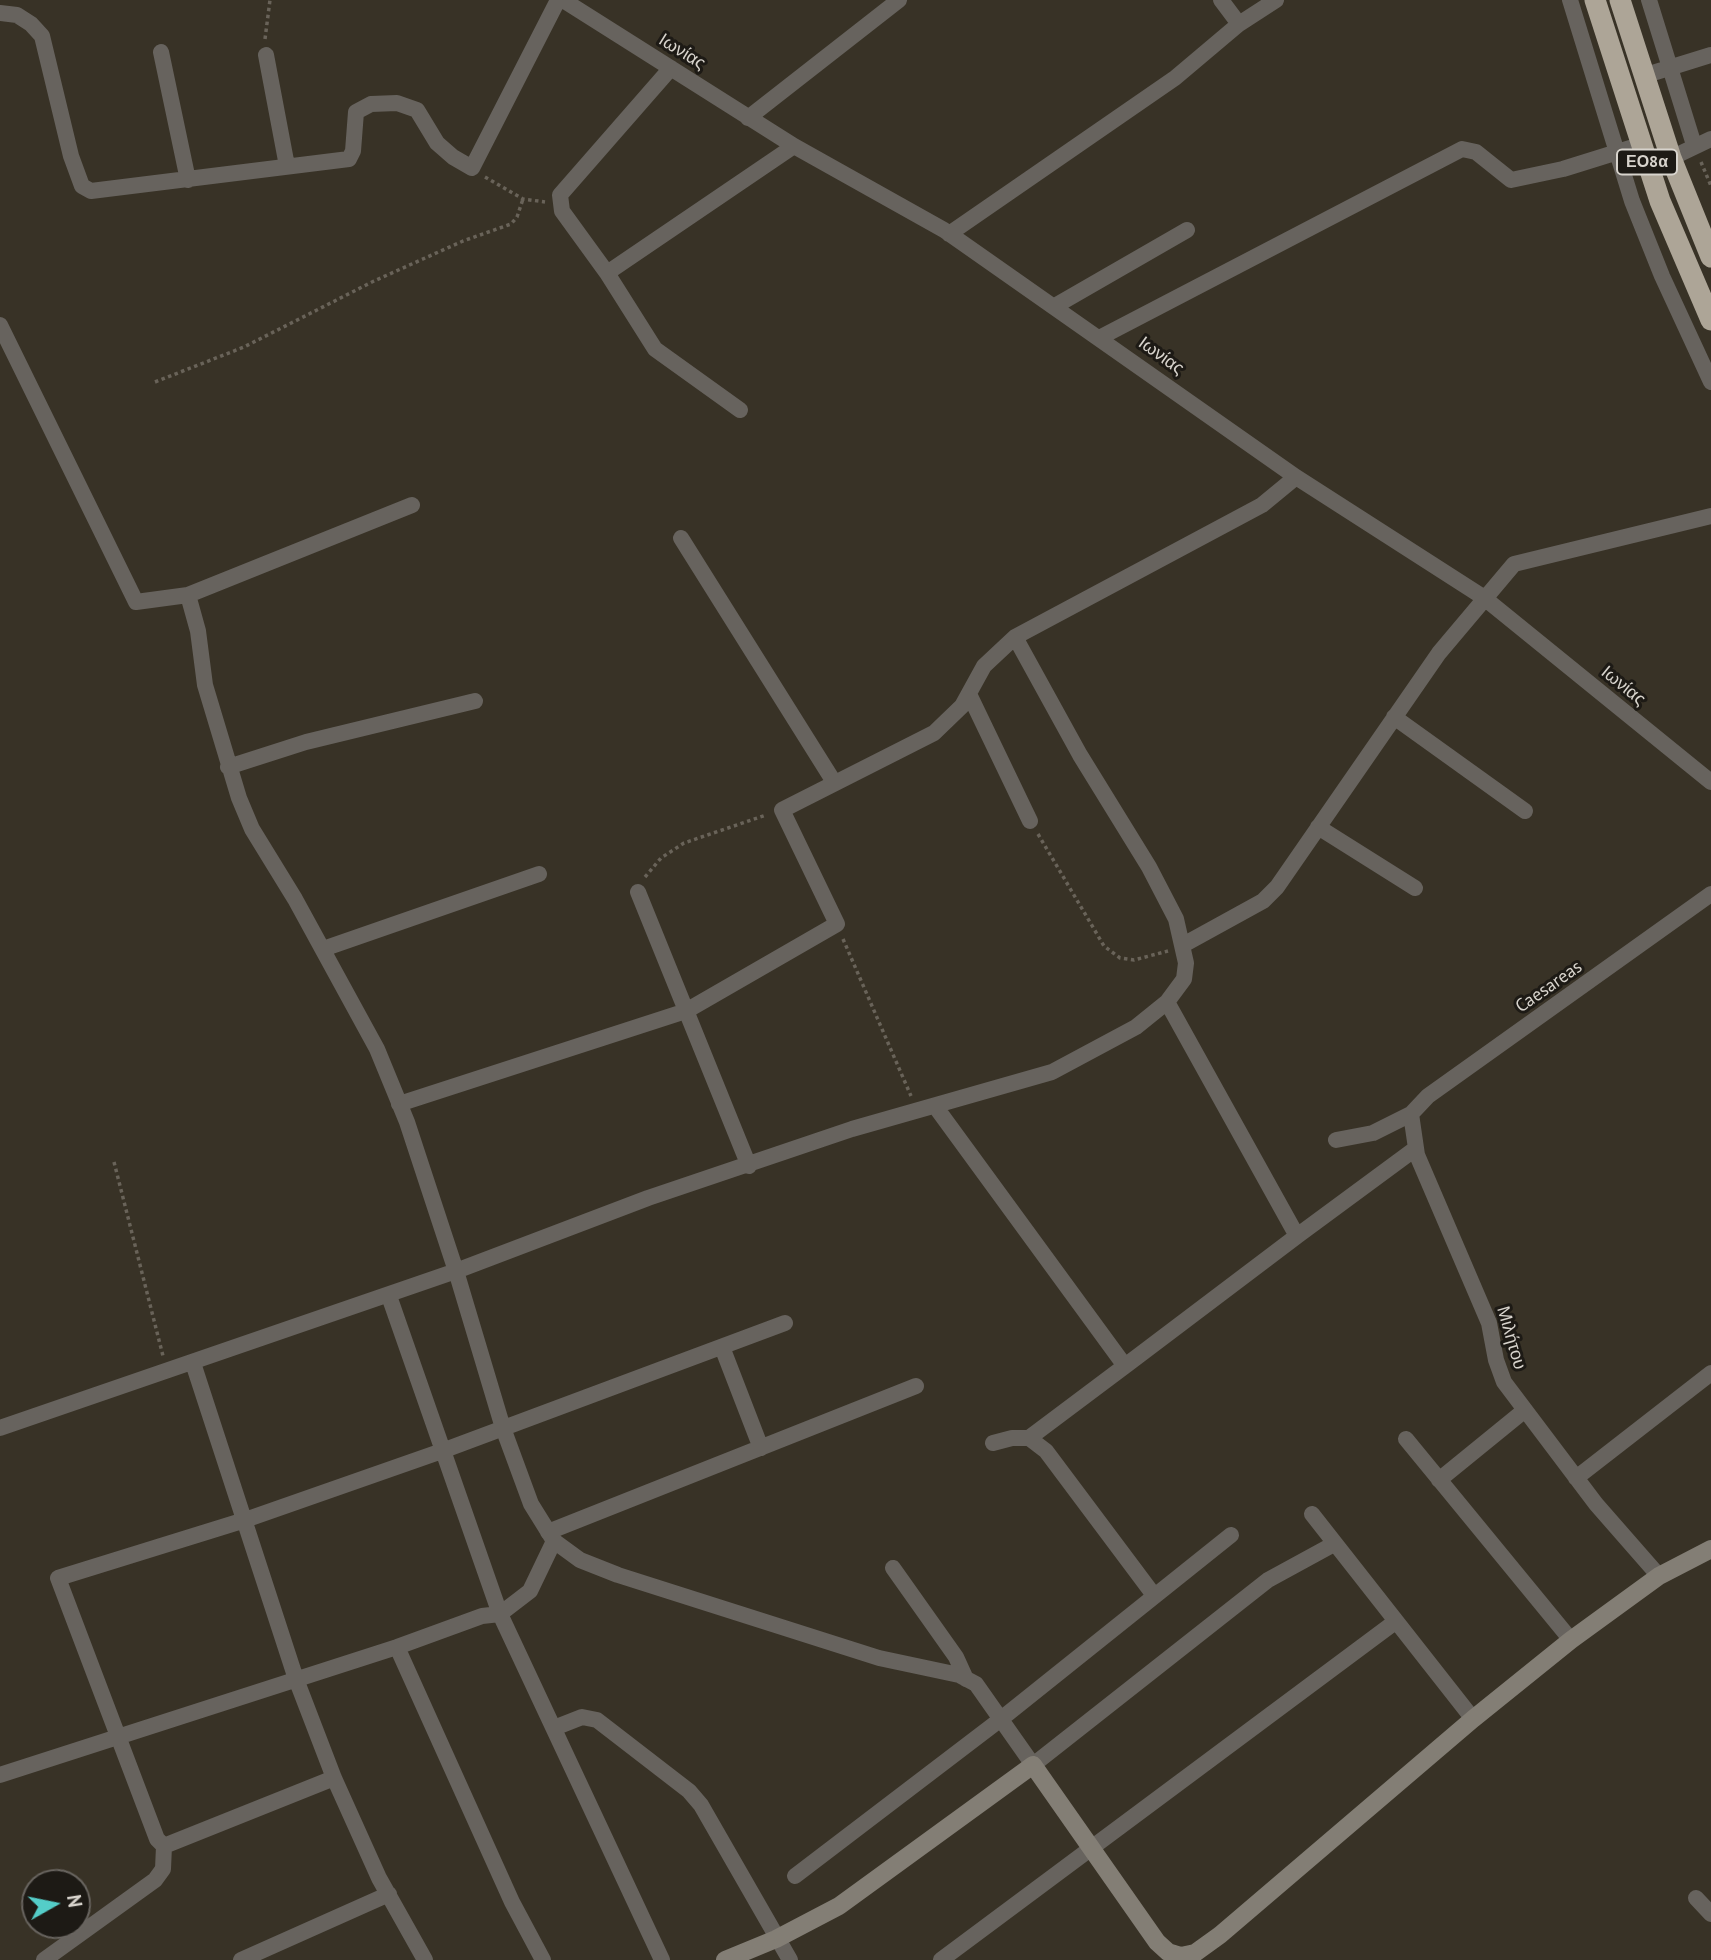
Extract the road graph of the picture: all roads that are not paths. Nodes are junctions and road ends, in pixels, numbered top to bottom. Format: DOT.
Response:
graph roads {
  1 [pos="561,0"];
  2 [pos="899,0"];
  3 [pos="1222,0"];
  4 [pos="1276,0"];
  5 [pos="1570,0"];
  6 [pos="1649,0"];
  7 [pos="1626,2"];
  8 [pos="1597,8"];
  9 [pos="0,13"];
  10 [pos="1577,23"];
  11 [pos="1239,24"];
  12 [pos="160,52"];
  13 [pos="266,55"];
  14 [pos="1711,55"];
  15 [pos="1670,66"];
  16 [pos="671,68"];
  17 [pos="1643,76"];
  18 [pos="748,118"];
  19 [pos="1711,139"];
  20 [pos="1640,145"];
  21 [pos="1694,145"];
  22 [pos="794,146"];
  23 [pos="1616,153"];
  24 [pos="1671,158"];
  25 [pos="287,166"];
  26 [pos="188,180"];
  27 [pos="1187,230"];
  28 [pos="949,234"];
  29 [pos="1711,257"];
  30 [pos="607,273"];
  31 [pos="1055,306"];
  32 [pos="1711,320"];
  33 [pos="0,326"];
  34 [pos="1101,337"];
  35 [pos="1711,382"];
  36 [pos="740,410"];
  37 [pos="1296,477"];
  38 [pos="412,505"];
  39 [pos="1711,516"];
  40 [pos="681,538"];
  41 [pos="188,595"];
  42 [pos="1483,597"];
  43 [pos="1015,637"];
  44 [pos="969,694"];
  45 [pos="475,701"];
  46 [pos="1394,717"];
  47 [pos="228,767"];
  48 [pos="834,782"];
  49 [pos="1711,782"];
  50 [pos="1525,811"];
  51 [pos="1030,821"];
  52 [pos="1318,827"];
  53 [pos="539,874"];
  54 [pos="1415,888"];
  55 [pos="638,892"];
  56 [pos="1711,894"];
  57 [pos="1183,945"];
  58 [pos="323,949"];
  59 [pos="1167,1002"];
  60 [pos="686,1012"];
  61 [pos="399,1104"];
  62 [pos="935,1106"];
  63 [pos="1411,1114"];
  64 [pos="1336,1140"];
  65 [pos="1416,1149"];
  66 [pos="749,1166"];
  67 [pos="1297,1236"];
  68 [pos="456,1271"];
  69 [pos="389,1296"];
  70 [pos="785,1323"];
  71 [pos="722,1347"];
  72 [pos="193,1363"];
  73 [pos="1125,1366"];
  74 [pos="1711,1373"];
  75 [pos="916,1386"];
  76 [pos="1525,1410"];
  77 [pos="0,1428"];
  78 [pos="503,1428"];
  79 [pos="1029,1438"];
  80 [pos="1406,1439"];
  81 [pos="993,1443"];
  82 [pos="761,1448"];
  83 [pos="442,1451"];
  84 [pos="1576,1478"];
  85 [pos="1439,1480"];
  86 [pos="1312,1514"];
  87 [pos="245,1520"];
  88 [pos="1231,1535"];
  89 [pos="551,1536"];
  90 [pos="1334,1544"];
  91 [pos="1711,1549"];
  92 [pos="893,1568"];
  93 [pos="1659,1576"];
  94 [pos="1153,1594"];
  95 [pos="500,1614"];
  96 [pos="1395,1622"];
  97 [pos="1571,1640"];
  98 [pos="397,1647"];
  99 [pos="296,1679"];
  100 [pos="966,1679"];
  101 [pos="1001,1719"];
  102 [pos="1473,1719"];
  103 [pos="554,1728"];
  104 [pos="118,1737"];
  105 [pos="1033,1765"];
  106 [pos="0,1775"];
  107 [pos="334,1778"];
  108 [pos="164,1846"];
  109 [pos="1090,1847"];
  110 [pos="795,1876"];
  111 [pos="389,1894"];
  112 [pos="1696,1898"];
  113 [pos="1711,1914"];
  114 [pos="776,1939"];
  115 [pos="1180,1958"];
  116 [pos="44,1960"];
  117 [pos="241,1960"];
  118 [pos="425,1960"];
  119 [pos="543,1960"];
  120 [pos="662,1960"];
  121 [pos="725,1960"];
  122 [pos="790,1960"];
  123 [pos="940,1960"];
  1 -- 16 [label="street, Ιωνίας"];
  1 -- 25 [label="street"];
  2 -- 18 [label="street"];
  3 -- 11 [label="street"];
  4 -- 11 [label="street"];
  5 -- 10 [label="street"];
  6 -- 15 [label="street"];
  7 -- 17 [label="highway, ΕΟ8α"];
  8 -- 10 [label="street"];
  8 -- 20 [label="highway, ΕΟ8α"];
  9 -- 26 [label="street"];
  10 -- 23 [label="street"];
  11 -- 28 [label="street"];
  12 -- 26 [label="street"];
  13 -- 25 [label="street"];
  14 -- 15 [label="street"];
  15 -- 17 [label="street"];
  15 -- 21 [label="street"];
  16 -- 18 [label="street, Ιωνίας"];
  16 -- 30 [label="street"];
  17 -- 24 [label="highway, ΕΟ8α"];
  18 -- 22 [label="street, Ιωνίας"];
  19 -- 21 [label="street"];
  20 -- 23 [label="street"];
  20 -- 32 [label="highway, ΕΟ8α"];
  21 -- 24 [label="street"];
  22 -- 28 [label="street, Ιωνίας"];
  22 -- 30 [label="street"];
  23 -- 34 [label="street"];
  23 -- 35 [label="street"];
  24 -- 29 [label="highway, ΕΟ8α"];
  25 -- 26 [label="street"];
  27 -- 31 [label="street"];
  28 -- 31 [label="street, Ιωνίας"];
  30 -- 36 [label="street"];
  31 -- 34 [label="street, Ιωνίας"];
  33 -- 41 [label="street"];
  34 -- 37 [label="street, Ιωνίας"];
  37 -- 42 [label="street, Ιωνίας"];
  37 -- 43 [label="street"];
  38 -- 41 [label="street"];
  39 -- 42 [label="street"];
  40 -- 48 [label="street"];
  41 -- 47 [label="street"];
  42 -- 46 [label="street"];
  42 -- 49 [label="street, Ιωνίας"];
  43 -- 44 [label="street"];
  43 -- 57 [label="street"];
  44 -- 48 [label="street"];
  44 -- 51 [label="street"];
  45 -- 47 [label="street"];
  46 -- 50 [label="street"];
  46 -- 52 [label="street"];
  47 -- 58 [label="street"];
  48 -- 60 [label="street"];
  52 -- 54 [label="street"];
  52 -- 57 [label="street"];
  53 -- 58 [label="street"];
  55 -- 60 [label="street"];
  56 -- 63 [label="street, Caesareas"];
  57 -- 59 [label="street"];
  58 -- 61 [label="street"];
  59 -- 62 [label="street"];
  59 -- 67 [label="street"];
  60 -- 61 [label="street"];
  60 -- 66 [label="street"];
  61 -- 68 [label="street"];
  62 -- 66 [label="street"];
  62 -- 73 [label="street"];
  63 -- 64 [label="street, Caesareas"];
  63 -- 65 [label="street, Μιλήτου"];
  65 -- 67 [label="street"];
  65 -- 76 [label="street, Μιλήτου"];
  66 -- 68 [label="street"];
  67 -- 73 [label="street"];
  68 -- 69 [label="street"];
  68 -- 78 [label="street"];
  69 -- 72 [label="street"];
  69 -- 83 [label="street"];
  70 -- 71 [label="street"];
  71 -- 78 [label="street"];
  71 -- 82 [label="street"];
  72 -- 77 [label="street"];
  72 -- 87 [label="street"];
  73 -- 79 [label="street"];
  74 -- 84 [label="street"];
  75 -- 82 [label="street"];
  76 -- 84 [label="street, Μιλήτου"];
  76 -- 85 [label="street"];
  78 -- 83 [label="street"];
  78 -- 89 [label="street"];
  79 -- 81 [label="street"];
  79 -- 94 [label="street"];
  80 -- 85 [label="street"];
  82 -- 89 [label="street"];
  83 -- 87 [label="street"];
  83 -- 95 [label="street"];
  84 -- 93 [label="street, Μιλήτου"];
  85 -- 97 [label="street"];
  86 -- 90 [label="street"];
  87 -- 99 [label="street"];
  87 -- 104 [label="street"];
  88 -- 94 [label="street"];
  89 -- 95 [label="street"];
  89 -- 100 [label="street"];
  90 -- 96 [label="street"];
  90 -- 105 [label="street"];
  91 -- 93 [label="street"];
  92 -- 100 [label="street"];
  93 -- 97 [label="street"];
  94 -- 101 [label="street"];
  95 -- 98 [label="street"];
  95 -- 103 [label="street"];
  96 -- 102 [label="street"];
  96 -- 109 [label="street"];
  97 -- 102 [label="street"];
  98 -- 99 [label="street"];
  98 -- 119 [label="street"];
  99 -- 104 [label="street"];
  99 -- 107 [label="street"];
  100 -- 101 [label="street"];
  101 -- 105 [label="street"];
  101 -- 110 [label="street"];
  102 -- 115 [label="street"];
  103 -- 114 [label="street"];
  103 -- 120 [label="street"];
  104 -- 106 [label="street"];
  104 -- 108 [label="street"];
  105 -- 109 [label="street"];
  105 -- 114 [label="street"];
  107 -- 108 [label="street"];
  107 -- 111 [label="street"];
  108 -- 116 [label="street"];
  109 -- 115 [label="street"];
  109 -- 123 [label="street"];
  111 -- 117 [label="street"];
  111 -- 118 [label="street"];
  112 -- 113 [label="street"];
  114 -- 121 [label="street"];
  114 -- 122 [label="street"];
}
